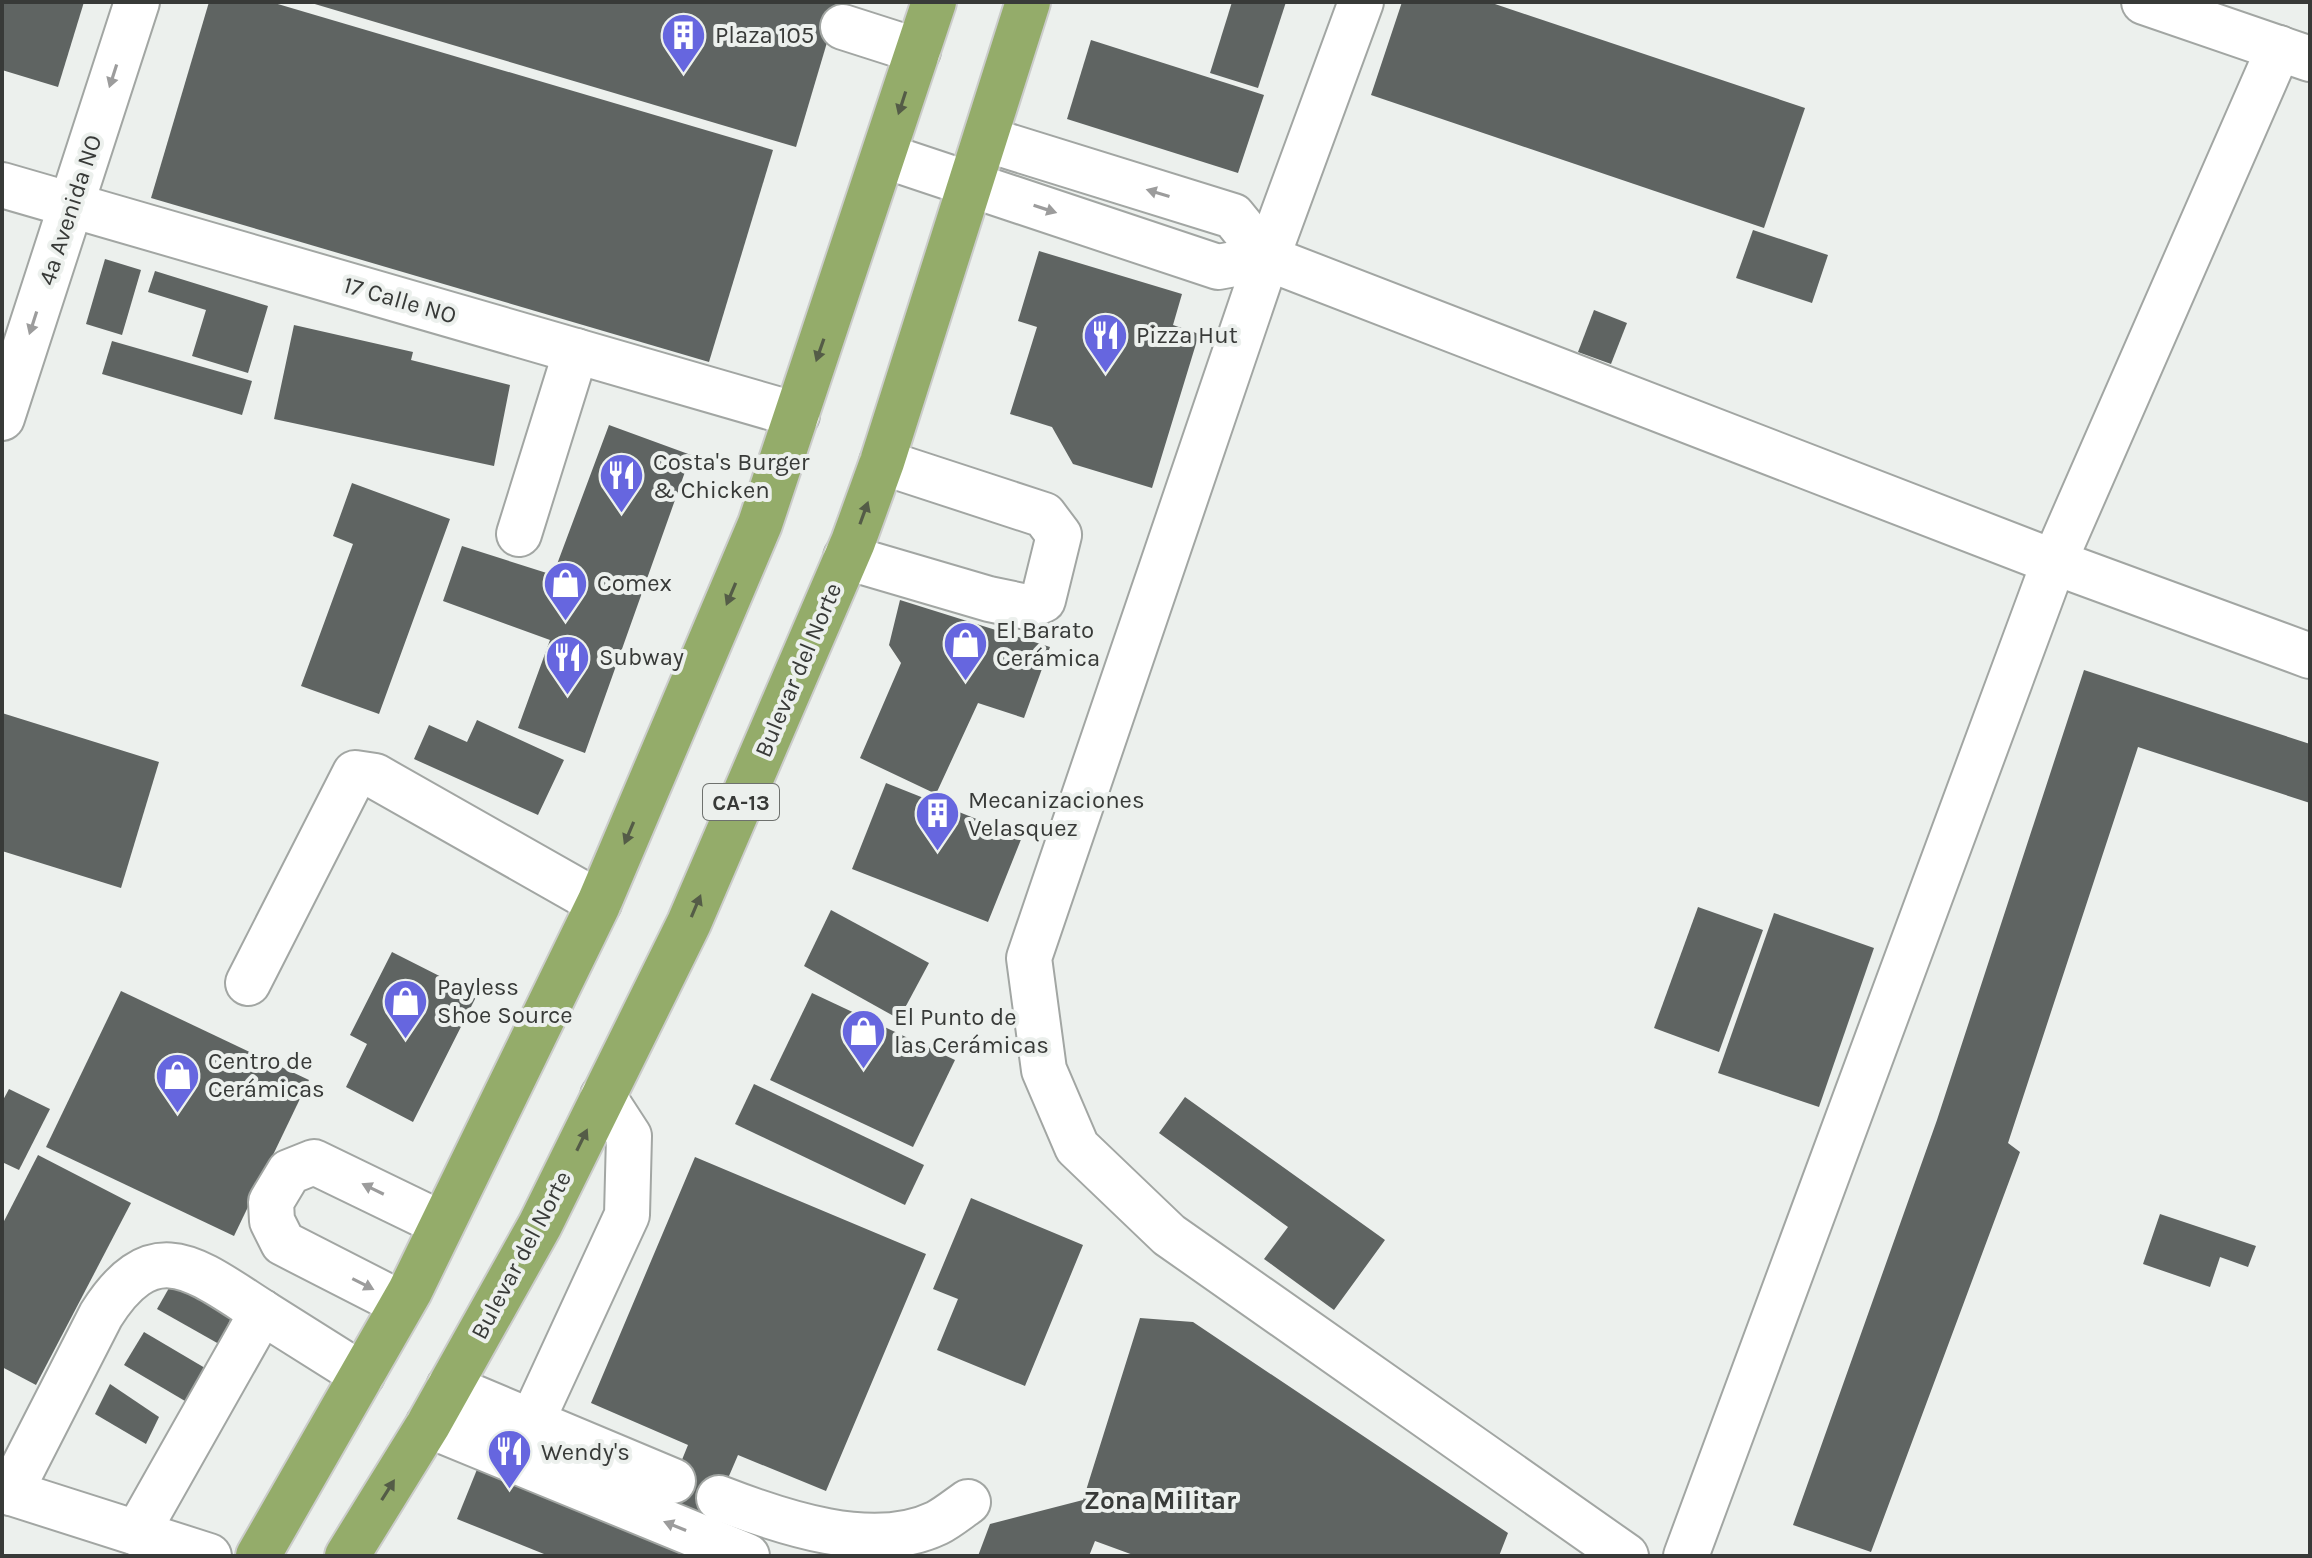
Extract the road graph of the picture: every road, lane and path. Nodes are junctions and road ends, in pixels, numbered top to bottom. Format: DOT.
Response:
graph roads {
  1 [pos="137,2"];
  2 [pos="934,2"];
  3 [pos="1028,2"];
  4 [pos="1361,2"];
  5 [pos="2144,2"];
  6 [pos="843,27"];
  7 [pos="918,51"];
  8 [pos="2294,53"];
  9 [pos="985,139"];
  10 [pos="885,156"];
  11 [pos="2,185"];
  12 [pos="971,185"];
  13 [pos="71,205"];
  14 [pos="1267,258"];
  15 [pos="576,351"];
  16 [pos="797,415"];
  17 [pos="2,418"];
  18 [pos="882,462"];
  19 [pos="519,534"];
  20 [pos="846,557"];
  21 [pos="2054,562"];
  22 [pos="2310,656"];
  23 [pos="599,903"];
  24 [pos="248,983"];
  25 [pos="603,1096"];
  26 [pos="442,1224"];
  27 [pos="402,1304"];
  28 [pos="262,1312"];
  29 [pos="362,1375"];
  30 [pos="449,1387"];
  31 [pos="532,1421"];
  32 [pos="428,1425"];
  33 [pos="673,1481"];
  34 [pos="6,1492"];
  35 [pos="719,1498"];
  36 [pos="968,1502"];
  37 [pos="137,1533"];
  38 [pos="209,1556"];
  39 [pos="258,1556"];
  40 [pos="347,1556"];
  41 [pos="747,1556"];
  42 [pos="1626,1556"];
  43 [pos="1686,1556"];
  1 -- 13 [label="street, 4a Avenida NO, one-way"];
  2 -- 7 [label="highway"];
  3 -- 9 [label="highway, Bulevar del Norte / CA-13"];
  4 -- 14 [label="street"];
  5 -- 8 [label="street"];
  6 -- 7 [label="street"];
  7 -- 10 [label="highway, one-way"];
  8 -- 21 [label="street"];
  9 -- 12 [label="highway, Bulevar del Norte / CA-13"];
  14 -- 9 [label="street, one-way"];
  10 -- 12 [label="street"];
  10 -- 16 [label="highway, one-way"];
  11 -- 13 [label="street, 17 Calle NO"];
  12 -- 14 [label="street, one-way"];
  12 -- 18 [label="highway, Bulevar del Norte / CA-13"];
  13 -- 15 [label="street, 17 Calle NO"];
  13 -- 17 [label="street, 4a Avenida NO, one-way"];
  14 -- 21 [label="street"];
  14 -- 42 [label="street"];
  15 -- 16 [label="street, 17 Calle NO"];
  15 -- 19 [label="street"];
  16 -- 23 [label="highway, one-way"];
  20 -- 18 [label="highway, Bulevar del Norte / CA-13, one-way"];
  18 -- 20 [label="street"];
  25 -- 20 [label="highway, Bulevar del Norte / CA-13, one-way"];
  21 -- 22 [label="street"];
  21 -- 43 [label="street"];
  23 -- 24 [label="street"];
  23 -- 26 [label="highway"];
  30 -- 25 [label="highway, Bulevar del Norte / CA-13, one-way"];
  25 -- 31 [label="street"];
  26 -- 27 [label="highway"];
  26 -- 27 [label="street, one-way"];
  27 -- 29 [label="highway"];
  28 -- 29 [label="street"];
  28 -- 34 [label="street"];
  28 -- 37 [label="street"];
  29 -- 39 [label="highway"];
  30 -- 31 [label="street"];
  30 -- 32 [label="highway, Bulevar del Norte / CA-13"];
  31 -- 33 [label="street"];
  40 -- 32 [label="highway, Bulevar del Norte / CA-13, one-way"];
  41 -- 32 [label="street, one-way"];
  34 -- 37 [label="street"];
  35 -- 36 [label="street"];
  37 -- 38 [label="street"];
}
